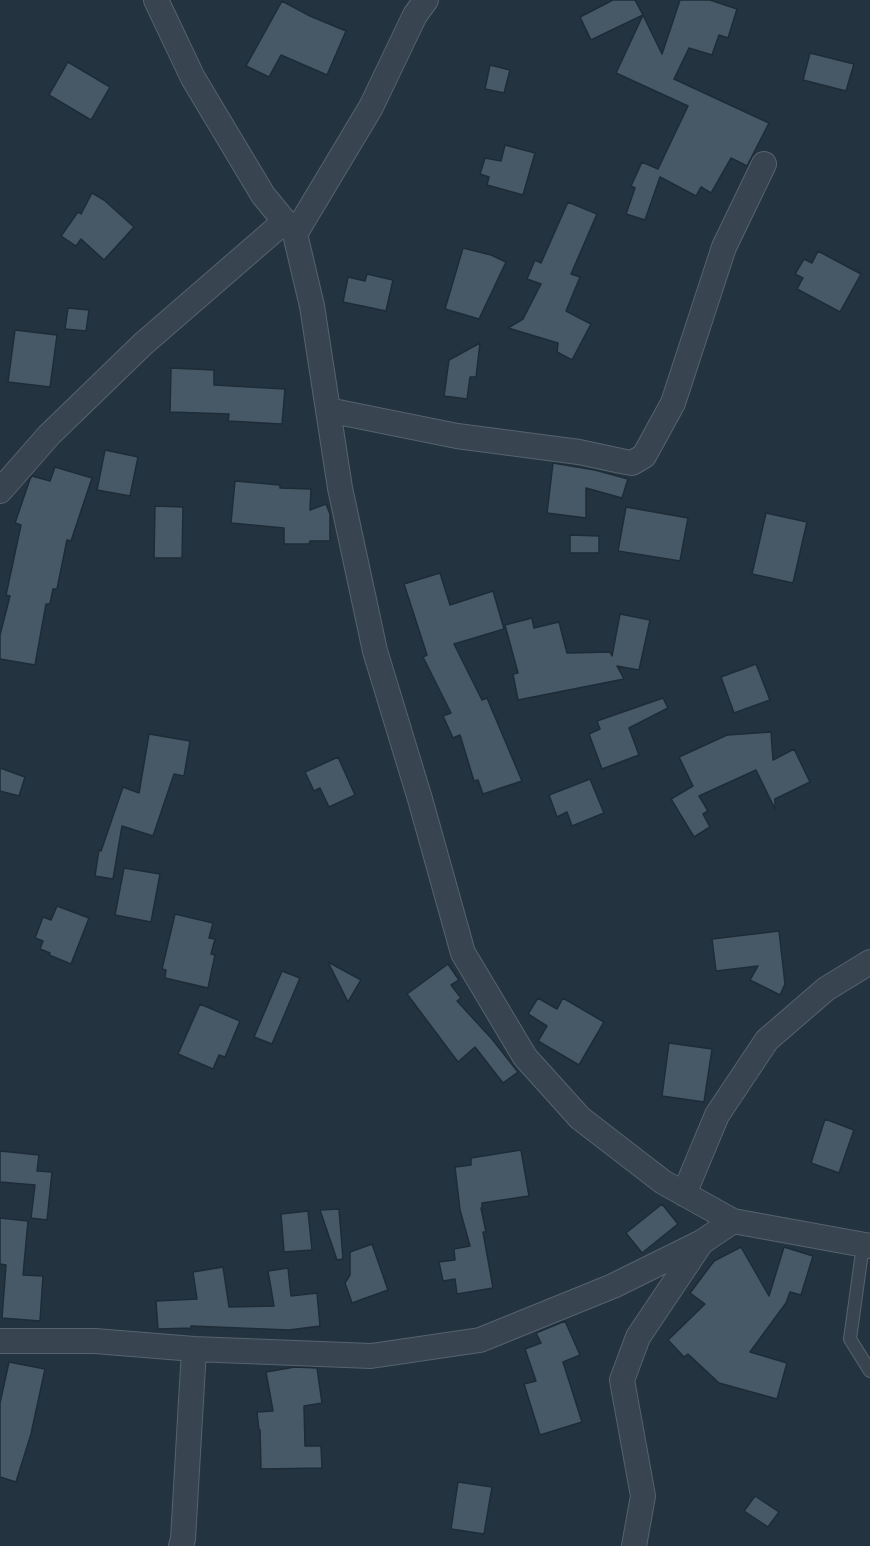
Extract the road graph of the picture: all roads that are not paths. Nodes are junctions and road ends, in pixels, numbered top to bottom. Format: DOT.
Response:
graph roads {
  1 [pos="156,0"];
  2 [pos="426,0"];
  3 [pos="764,164"];
  4 [pos="290,228"];
  5 [pos="328,410"];
  6 [pos="0,492"];
  7 [pos="870,962"];
  8 [pos="684,1194"];
  9 [pos="733,1221"];
  10 [pos="702,1242"];
  11 [pos="867,1245"];
  12 [pos="0,1341"];
  13 [pos="194,1349"];
  14 [pos="870,1371"];
  15 [pos="181,1546"];
  16 [pos="634,1546"];
  1 -- 4 [label="street"];
  2 -- 4 [label="street"];
  3 -- 5 [label="street"];
  4 -- 5 [label="street"];
  4 -- 6 [label="street"];
  5 -- 8 [label="street"];
  7 -- 8 [label="street"];
  8 -- 9 [label="street"];
  9 -- 10 [label="street"];
  9 -- 11 [label="street"];
  10 -- 13 [label="street"];
  10 -- 16 [label="street"];
  11 -- 14 [label="lane"];
  12 -- 13 [label="street"];
  13 -- 15 [label="street"];
}
